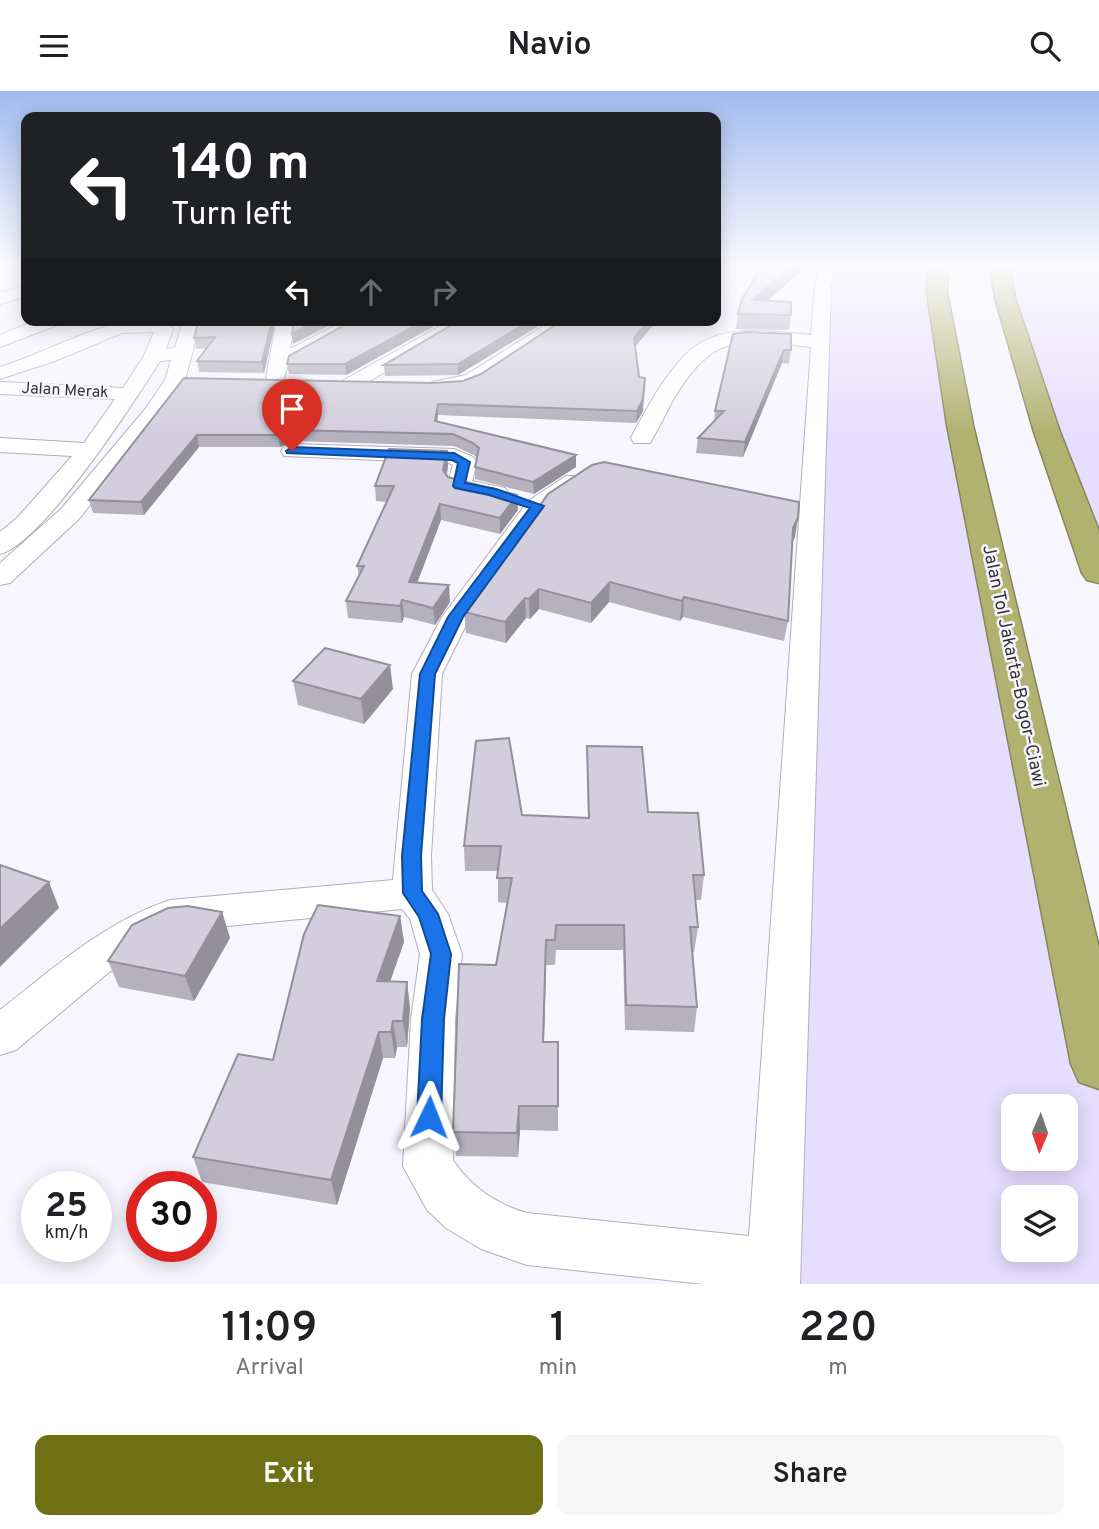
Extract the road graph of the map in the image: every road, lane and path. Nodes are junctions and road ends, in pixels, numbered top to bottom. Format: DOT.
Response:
graph roads {
  1 [pos="822,322"];
  2 [pos="942,322"];
  3 [pos="1012,322"];
  4 [pos="39,326"];
  5 [pos="134,326"];
  6 [pos="145,326"];
  7 [pos="191,326"];
  8 [pos="286,326"];
  9 [pos="352,326"];
  10 [pos="453,326"];
  11 [pos="562,326"];
  12 [pos="0,341"];
  13 [pos="821,342"];
  14 [pos="184,353"];
  15 [pos="153,356"];
  16 [pos="47,358"];
  17 [pos="0,373"];
  18 [pos="282,376"];
  19 [pos="175,380"];
  20 [pos="200,381"];
  21 [pos="251,382"];
  22 [pos="327,383"];
  23 [pos="351,384"];
  24 [pos="392,385"];
  25 [pos="419,386"];
  26 [pos="0,388"];
  27 [pos="23,388"];
  28 [pos="130,394"];
  29 [pos="642,438"];
  30 [pos="0,445"];
  31 [pos="90,450"];
  32 [pos="292,451"];
  33 [pos="611,468"];
  34 [pos="537,506"];
  35 [pos="0,520"];
  36 [pos="27,522"];
  37 [pos="0,546"];
  38 [pos="1099,573"];
  39 [pos="0,577"];
  40 [pos="412,893"];
  41 [pos="0,1036"];
  42 [pos="1099,1064"];
  43 [pos="774,1274"];
  1 -- 13 [label="street"];
  2 -- 42 [label="highway, Jalan Tol Jakarta–Bogor–Ciawi"];
  3 -- 38 [label="highway"];
  4 -- 12 [label="street"];
  5 -- 16 [label="street"];
  6 -- 15 [label="street"];
  7 -- 14 [label="street"];
  8 -- 18 [label="street"];
  9 -- 18 [label="street"];
  10 -- 23 [label="street"];
  11 -- 25 [label="street"];
  13 -- 29 [label="street"];
  13 -- 43 [label="street"];
  14 -- 15 [label="street"];
  14 -- 19 [label="street"];
  15 -- 28 [label="street"];
  16 -- 17 [label="street"];
  16 -- 27 [label="street"];
  18 -- 21 [label="street"];
  19 -- 20 [label="street"];
  19 -- 39 [label="street"];
  22 -- 23 [label="street"];
  23 -- 24 [label="street"];
  26 -- 27 [label="street, Jalan Merak"];
  27 -- 28 [label="street, Jalan Merak"];
  28 -- 31 [label="street"];
  30 -- 31 [label="street"];
  31 -- 36 [label="street"];
  32 -- 34 [label="street"];
  33 -- 34 [label="street"];
  34 -- 40 [label="street"];
  35 -- 36 [label="street"];
  36 -- 37 [label="street"];
  40 -- 41 [label="street"];
  40 -- 43 [label="street"];
}
